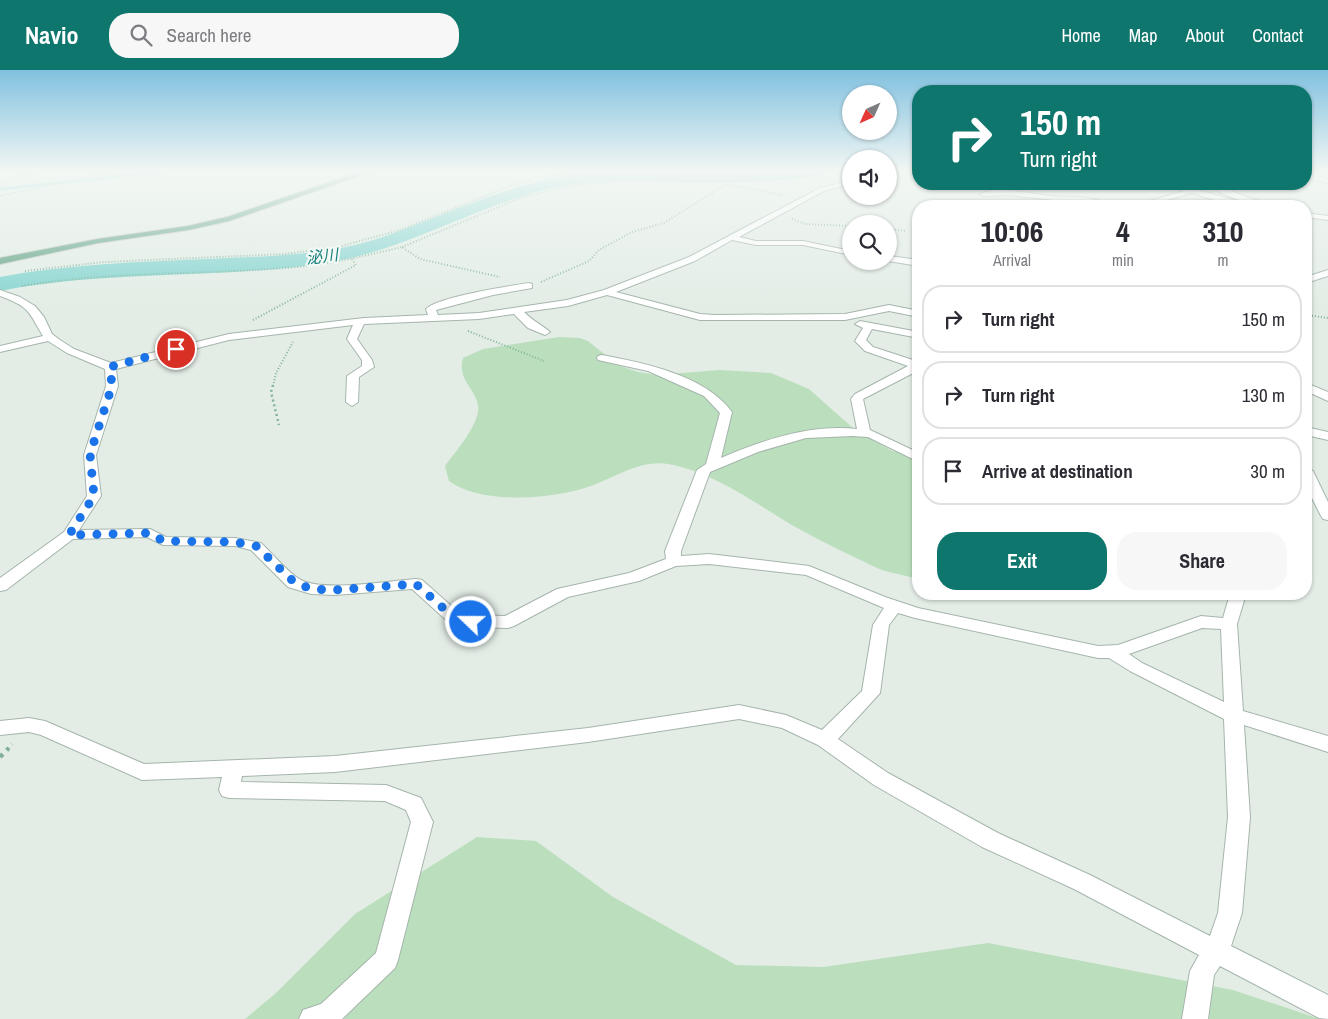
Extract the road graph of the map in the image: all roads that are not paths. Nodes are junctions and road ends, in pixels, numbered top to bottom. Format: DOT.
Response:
graph roads {
  1 [pos="238,216"];
  2 [pos="771,216"];
  3 [pos="1315,216"];
  4 [pos="1328,218"];
  5 [pos="732,238"];
  6 [pos="842,251"];
  7 [pos="897,260"];
  8 [pos="0,261"];
  9 [pos="912,262"];
  10 [pos="1312,270"];
  11 [pos="1327,274"];
  12 [pos="1312,278"];
  13 [pos="529,286"];
  14 [pos="607,292"];
  15 [pos="0,293"];
  16 [pos="517,311"];
  17 [pos="912,313"];
  18 [pos="845,317"];
  19 [pos="434,318"];
  20 [pos="360,322"];
  21 [pos="869,326"];
  22 [pos="545,332"];
  23 [pos="912,334"];
  24 [pos="49,338"];
  25 [pos="0,349"];
  26 [pos="602,358"];
  27 [pos="912,363"];
  28 [pos="110,367"];
  29 [pos="912,367"];
  30 [pos="1312,389"];
  31 [pos="1328,397"];
  32 [pos="352,402"];
  33 [pos="1312,432"];
  34 [pos="864,433"];
  35 [pos="1328,436"];
  36 [pos="912,454"];
  37 [pos="712,466"];
  38 [pos="1312,480"];
  39 [pos="1322,494"];
  40 [pos="1328,516"];
  41 [pos="69,535"];
  42 [pos="674,561"];
  43 [pos="0,586"];
  44 [pos="1236,600"];
  45 [pos="894,606"];
  46 [pos="1229,624"];
  47 [pos="1112,652"];
  48 [pos="1234,715"];
  49 [pos="0,728"];
  50 [pos="825,740"];
  51 [pos="1328,744"];
  52 [pos="234,768"];
  53 [pos="1217,951"];
  54 [pos="1328,1009"];
  55 [pos="312,1019"];
  56 [pos="1196,1019"];
  1 -- 8 [label="main road"];
  2 -- 5 [label="street"];
  3 -- 4 [label="street"];
  5 -- 6 [label="street"];
  5 -- 14 [label="street"];
  7 -- 9 [label="street"];
  10 -- 11 [label="street"];
  11 -- 12 [label="street"];
  13 -- 19 [label="street"];
  14 -- 16 [label="street"];
  14 -- 18 [label="street"];
  15 -- 24 [label="street"];
  16 -- 19 [label="street"];
  16 -- 22 [label="street"];
  17 -- 18 [label="street"];
  18 -- 21 [label="street"];
  19 -- 20 [label="street"];
  20 -- 28 [label="street"];
  20 -- 32 [label="street"];
  21 -- 23 [label="street"];
  21 -- 27 [label="street"];
  24 -- 25 [label="street"];
  24 -- 28 [label="street"];
  26 -- 37 [label="street"];
  28 -- 41 [label="street"];
  29 -- 34 [label="street"];
  30 -- 31 [label="street"];
  33 -- 35 [label="street"];
  34 -- 36 [label="street"];
  34 -- 37 [label="street"];
  37 -- 42 [label="street"];
  38 -- 39 [label="street"];
  39 -- 40 [label="street"];
  41 -- 42 [label="street"];
  41 -- 43 [label="street"];
  42 -- 45 [label="street"];
  44 -- 46 [label="street"];
  45 -- 47 [label="street"];
  45 -- 50 [label="street"];
  46 -- 47 [label="street"];
  46 -- 48 [label="street"];
  47 -- 48 [label="street"];
  48 -- 51 [label="street"];
  48 -- 53 [label="street"];
  49 -- 52 [label="street"];
  50 -- 52 [label="street"];
  50 -- 53 [label="street"];
  52 -- 55 [label="street"];
  53 -- 54 [label="street"];
  53 -- 56 [label="street"];
}
